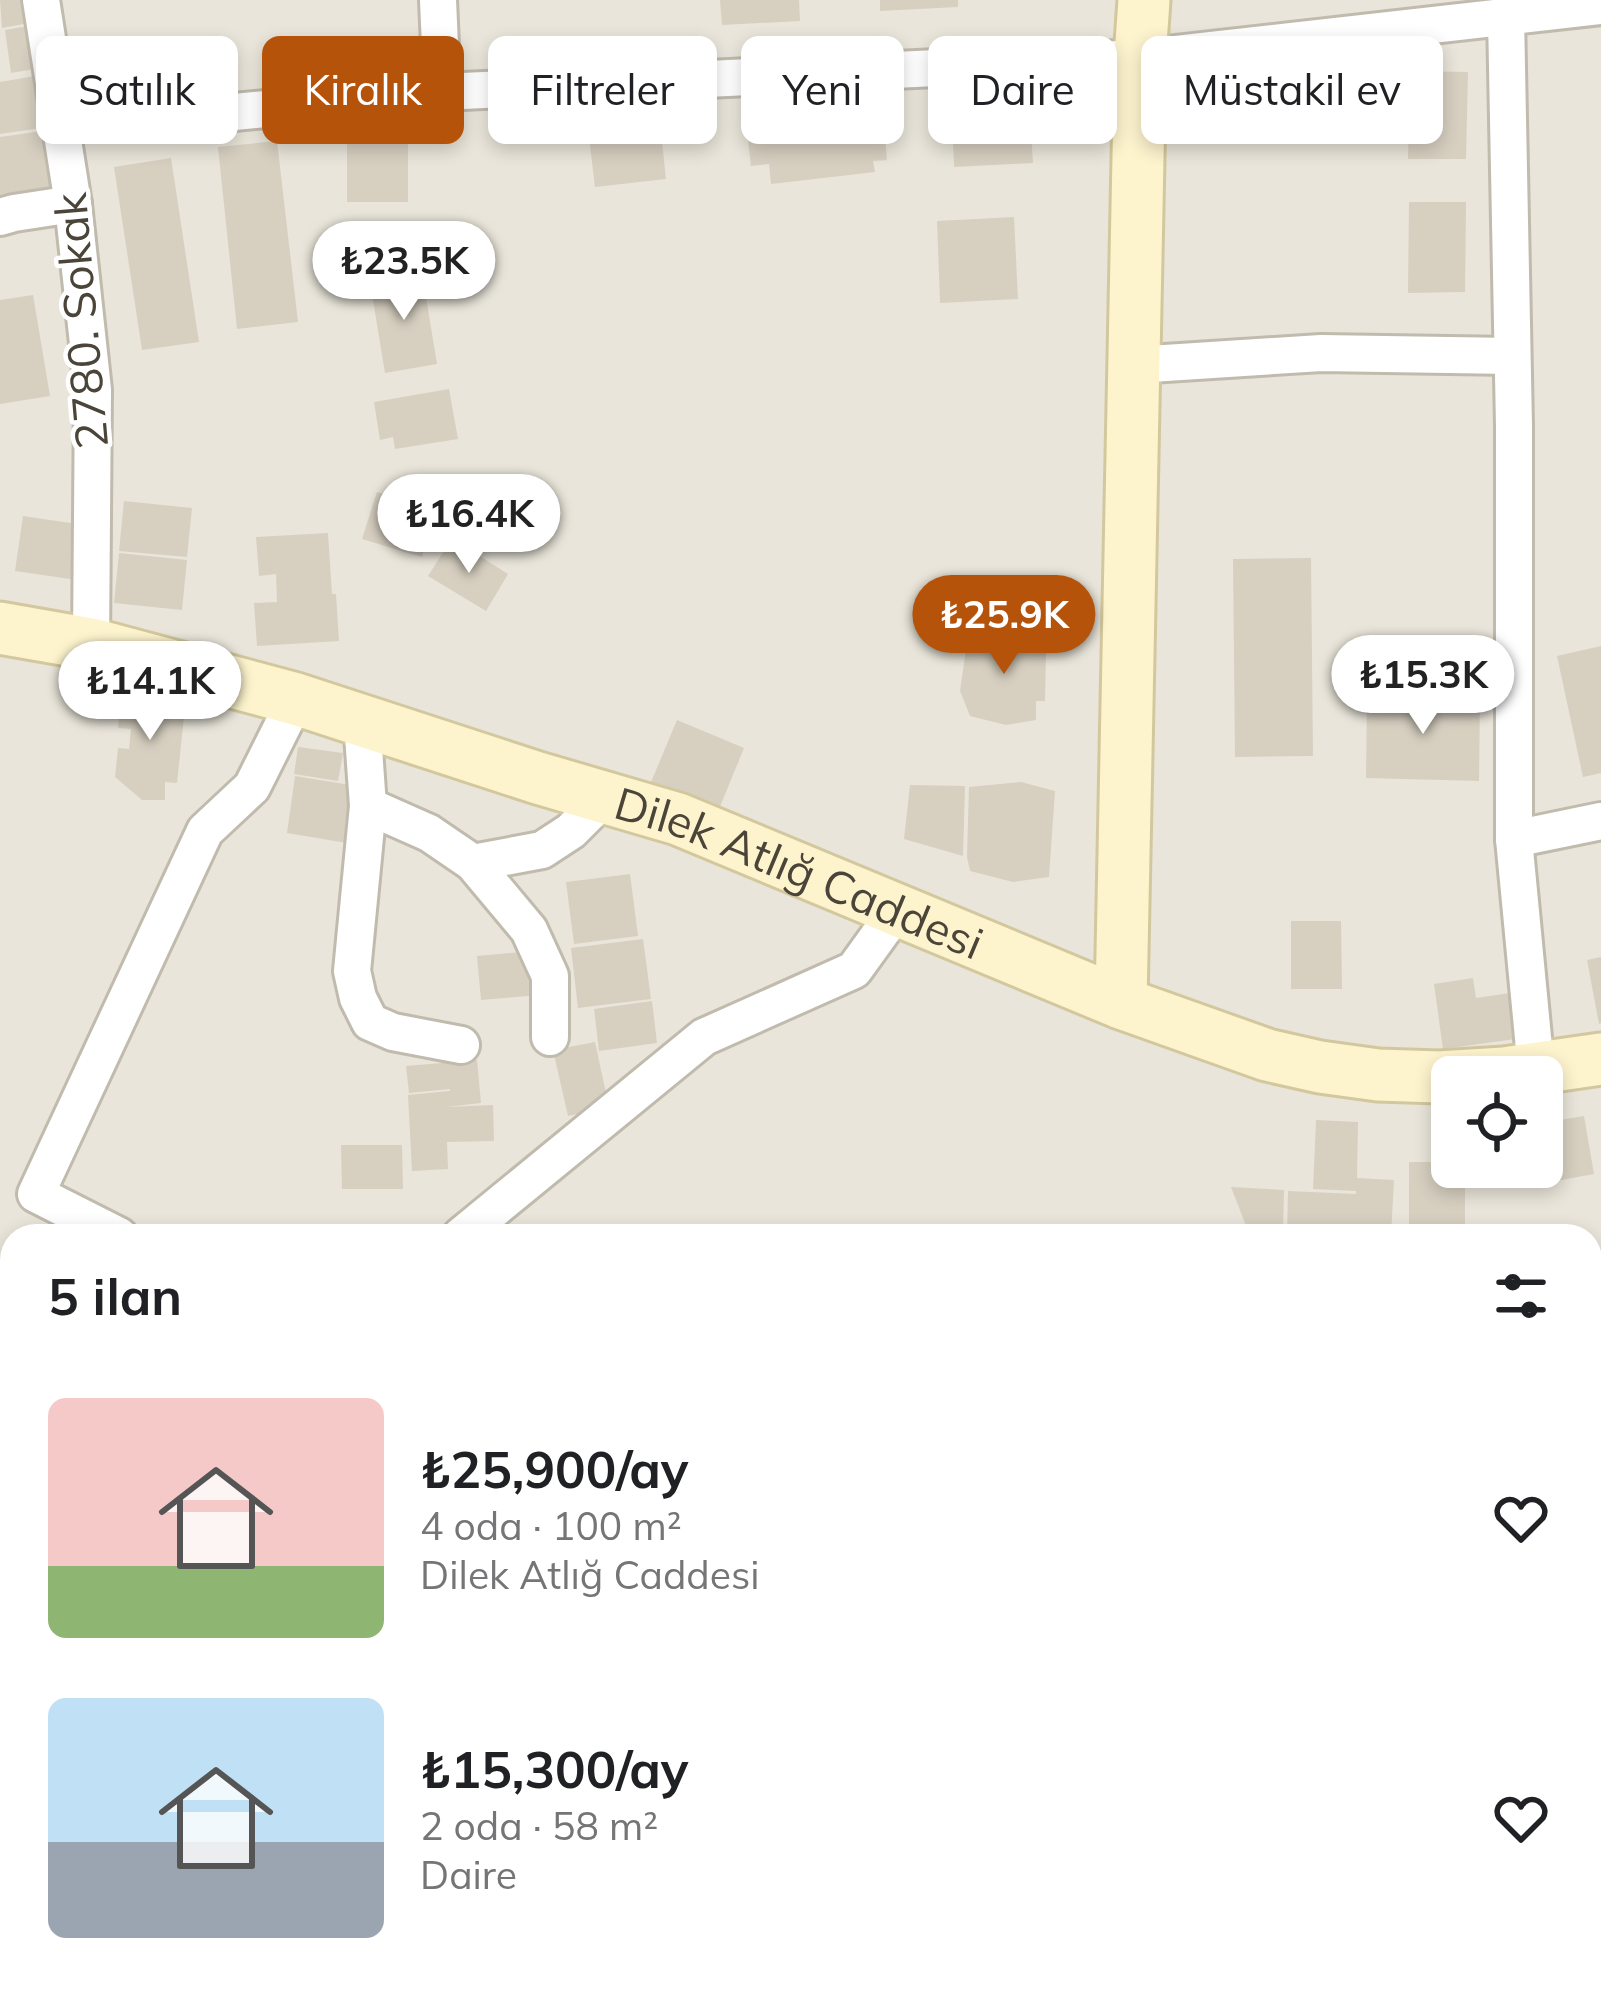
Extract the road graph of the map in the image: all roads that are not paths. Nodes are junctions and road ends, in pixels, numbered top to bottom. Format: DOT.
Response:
graph roads {
  1 [pos="41,0"];
  2 [pos="438,0"];
  3 [pos="1144,0"];
  4 [pos="1601,6"];
  5 [pos="1505,16"];
  6 [pos="47,36"];
  7 [pos="440,36"];
  8 [pos="1140,58"];
  9 [pos="464,91"];
  10 [pos="64,144"];
  11 [pos="73,204"];
  12 [pos="0,218"];
  13 [pos="1512,356"];
  14 [pos="1134,365"];
  15 [pos="0,628"];
  16 [pos="91,644"];
  17 [pos="296,699"];
  18 [pos="362,721"];
  19 [pos="605,797"];
  20 [pos="368,806"];
  21 [pos="1601,821"];
  22 [pos="1514,839"];
  23 [pos="473,863"];
  24 [pos="898,909"];
  25 [pos="1121,1003"];
  26 [pos="550,1037"];
  27 [pos="461,1045"];
  28 [pos="1535,1056"];
  29 [pos="1601,1059"];
  30 [pos="1563,1065"];
  31 [pos="1431,1077"];
  32 [pos="95,1224"];
  33 [pos="476,1224"];
  1 -- 6 [label="street, 2780. Sokak"];
  2 -- 7 [label="street"];
  3 -- 8 [label="main road"];
  4 -- 5 [label="street"];
  5 -- 8 [label="street"];
  5 -- 13 [label="street"];
  8 -- 9 [label="street"];
  8 -- 14 [label="main road"];
  10 -- 11 [label="street, 2780. Sokak"];
  11 -- 12 [label="street"];
  11 -- 16 [label="street, 2780. Sokak"];
  13 -- 14 [label="street"];
  13 -- 22 [label="street"];
  14 -- 25 [label="main road"];
  15 -- 16 [label="main road, Dilek Atlığ Caddesi"];
  16 -- 17 [label="main road, Dilek Atlığ Caddesi"];
  17 -- 18 [label="main road, Dilek Atlığ Caddesi"];
  17 -- 32 [label="street"];
  18 -- 19 [label="main road, Dilek Atlığ Caddesi"];
  18 -- 20 [label="street"];
  19 -- 23 [label="street"];
  19 -- 24 [label="main road, Dilek Atlığ Caddesi"];
  20 -- 23 [label="street"];
  20 -- 27 [label="street"];
  21 -- 22 [label="street"];
  22 -- 28 [label="street"];
  23 -- 26 [label="street"];
  24 -- 25 [label="main road, Dilek Atlığ Caddesi"];
  24 -- 33 [label="street"];
  25 -- 31 [label="main road, Dilek Atlığ Caddesi"];
  29 -- 30 [label="main road, Dilek Atlığ Caddesi"];
}
